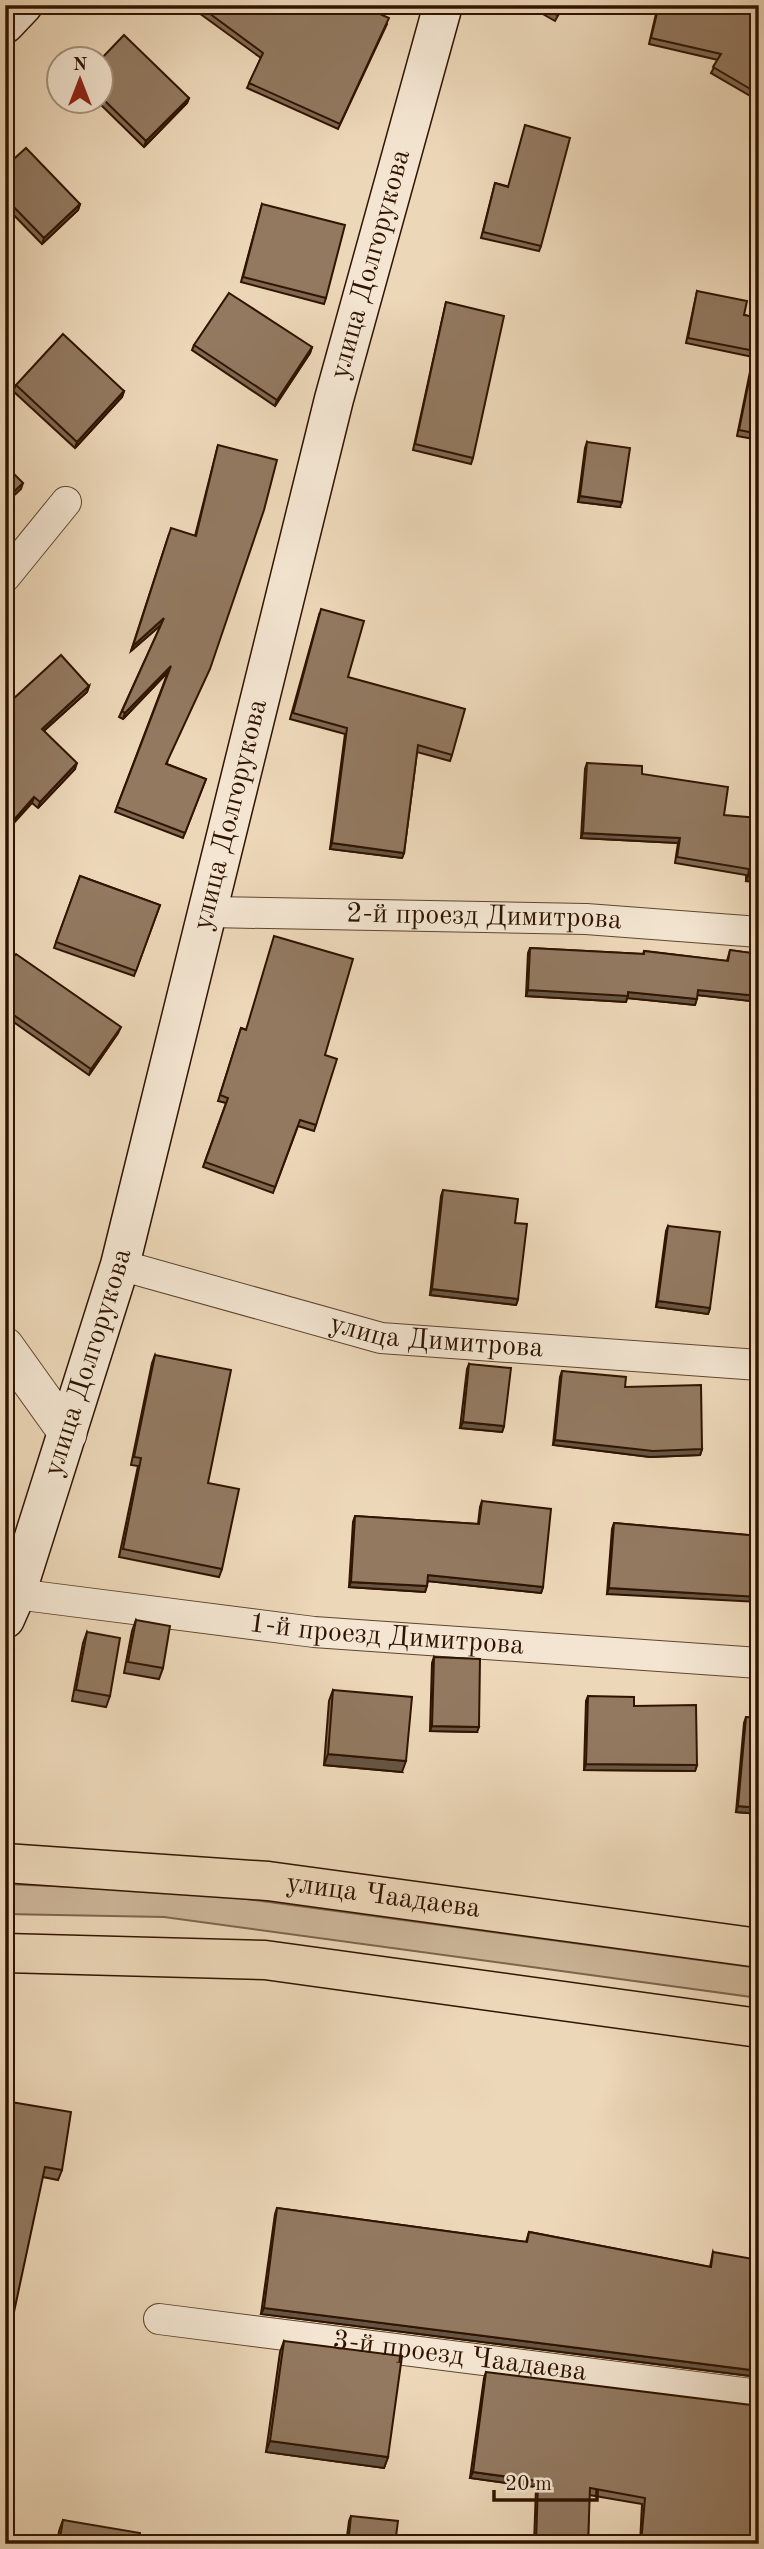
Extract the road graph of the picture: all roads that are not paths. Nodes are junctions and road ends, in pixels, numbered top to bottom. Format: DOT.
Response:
graph roads {
  1 [pos="23,5"];
  2 [pos="443,5"];
  3 [pos="5,24"];
  4 [pos="66,502"];
  5 [pos="5,577"];
  6 [pos="209,912"];
  7 [pos="759,932"];
  8 [pos="121,1265"];
  9 [pos="5,1346"];
  10 [pos="759,1365"];
  11 [pos="68,1434"];
  12 [pos="11,1606"];
  13 [pos="759,1663"];
  14 [pos="5,1863"];
  15 [pos="759,1948"];
  16 [pos="5,1954"];
  17 [pos="759,2028"];
  18 [pos="159,2319"];
  19 [pos="759,2395"];
  1 -- 3 [label="main road"];
  2 -- 6 [label="main road, улица Долгорукова"];
  4 -- 5 [label="street"];
  6 -- 7 [label="street, 2-й проезд Димитрова"];
  6 -- 8 [label="main road, улица Долгорукова"];
  8 -- 10 [label="street, улица Димитрова"];
  8 -- 11 [label="main road, улица Долгорукова"];
  9 -- 11 [label="street"];
  11 -- 12 [label="main road, улица Долгорукова"];
  12 -- 13 [label="street, 1-й проезд Димитрова"];
  14 -- 15 [label="main road, улица Чаадаева"];
  16 -- 17 [label="main road"];
  18 -- 19 [label="street, 3-й проезд Чаадаева"];
}
